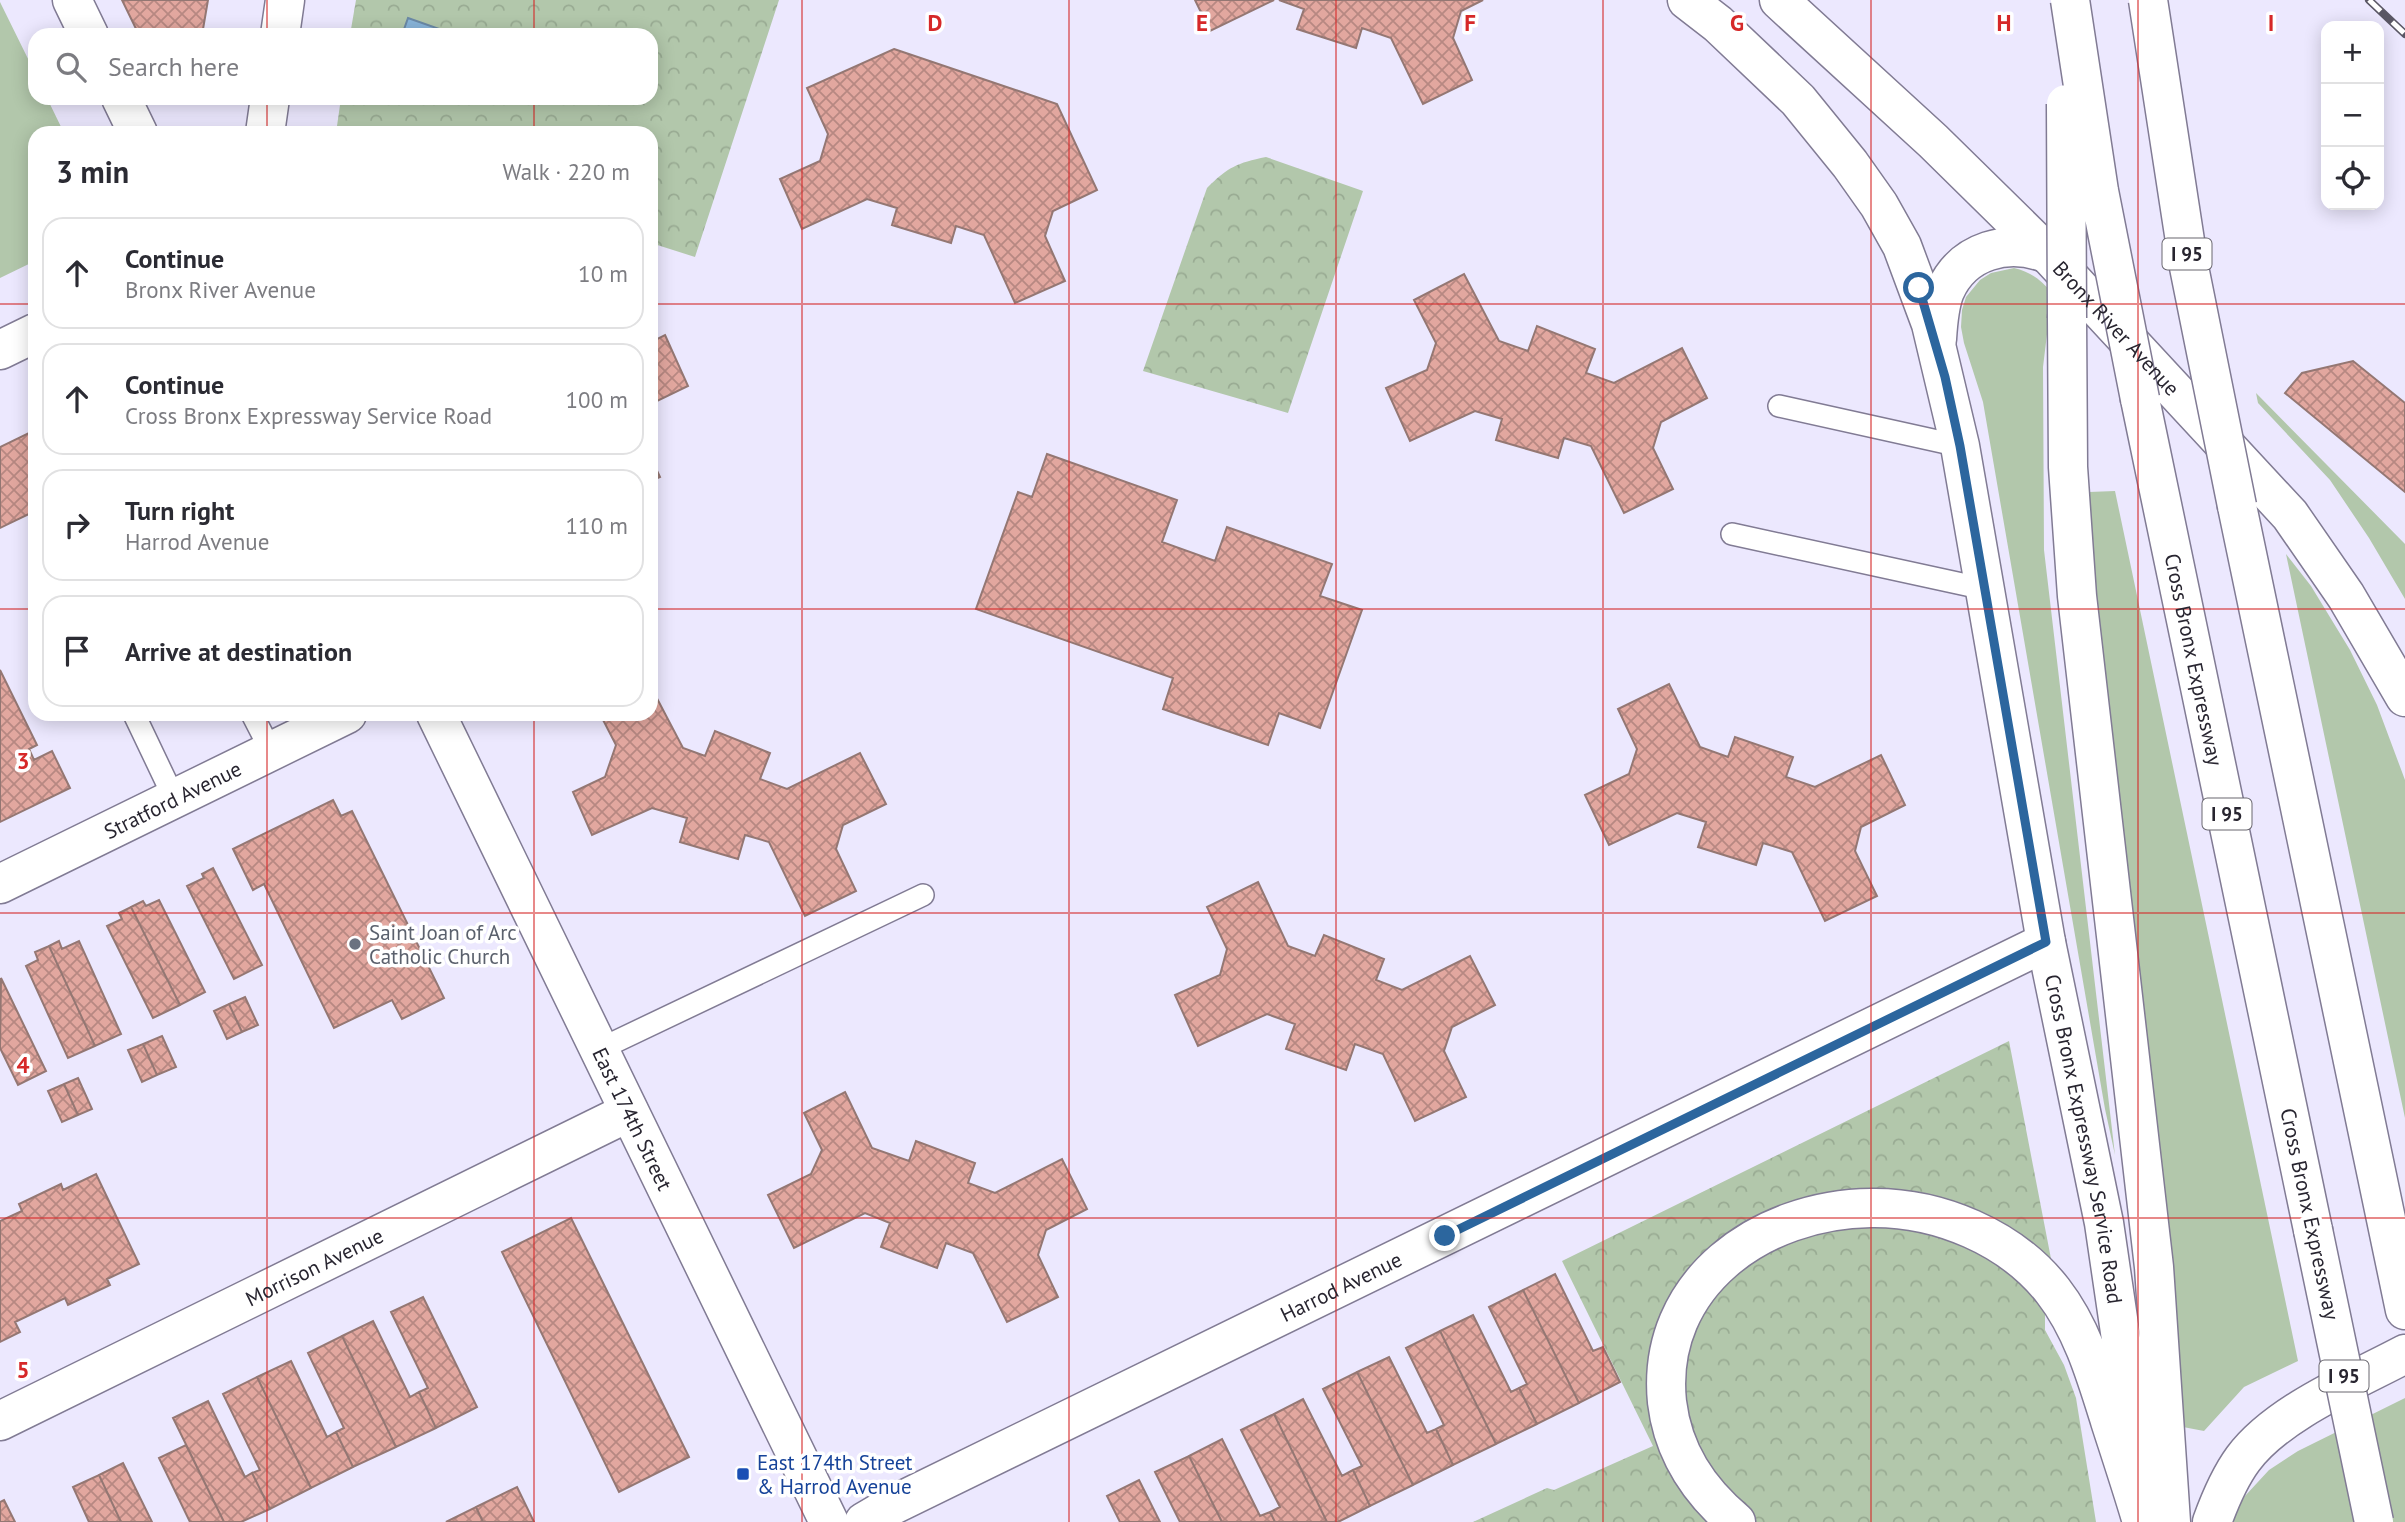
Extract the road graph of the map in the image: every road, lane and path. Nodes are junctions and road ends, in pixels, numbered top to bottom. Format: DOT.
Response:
graph roads {
  1 [pos="72,0"];
  2 [pos="285,0"];
  3 [pos="1686,0"];
  4 [pos="1779,0"];
  5 [pos="2068,0"];
  6 [pos="2148,0"];
  7 [pos="86,28"];
  8 [pos="281,28"];
  9 [pos="124,105"];
  10 [pos="270,105"];
  11 [pos="135,126"];
  12 [pos="266,126"];
  13 [pos="2048,254"];
  14 [pos="28,336"];
  15 [pos="1936,345"];
  16 [pos="0,350"];
  17 [pos="1779,406"];
  18 [pos="1960,446"];
  19 [pos="1732,534"];
  20 [pos="1985,589"];
  21 [pos="2405,697"];
  22 [pos="137,721"];
  23 [pos="256,721"];
  24 [pos="333,721"];
  25 [pos="439,721"];
  26 [pos="271,751"];
  27 [pos="174,798"];
  28 [pos="0,884"];
  29 [pos="923,895"];
  30 [pos="2046,942"];
  31 [pos="598,1049"];
  32 [pos="629,1112"];
  33 [pos="2405,1310"];
  34 [pos="2405,1354"];
  35 [pos="0,1421"];
  36 [pos="829,1522"];
  37 [pos="864,1522"];
  38 [pos="1737,1522"];
  39 [pos="2145,1522"];
  40 [pos="2171,1522"];
  41 [pos="2212,1522"];
  42 [pos="2374,1522"];
  1 -- 7 [label="main road"];
  2 -- 8 [label="main road"];
  3 -- 15 [label="main road"];
  4 -- 13 [label="main road, Bronx River Avenue"];
  5 -- 40 [label="main road, bridge"];
  5 -- 42 [label="main road, Cross Bronx Expressway / I 95, bridge"];
  6 -- 33 [label="main road, I 95, bridge"];
  9 -- 11 [label="main road"];
  10 -- 12 [label="main road"];
  13 -- 15 [label="main road"];
  13 -- 21 [label="main road, Bronx River Avenue"];
  14 -- 16 [label="main road"];
  15 -- 18 [label="main road, Cross Bronx Expressway Service Road"];
  17 -- 18 [label="lane"];
  18 -- 20 [label="main road, Cross Bronx Expressway Service Road"];
  19 -- 20 [label="lane"];
  20 -- 30 [label="main road, Cross Bronx Expressway Service Road"];
  22 -- 27 [label="lane"];
  23 -- 26 [label="lane"];
  24 -- 26 [label="main road, Stratford Avenue"];
  25 -- 31 [label="main road, East 174th Street"];
  26 -- 27 [label="main road, Stratford Avenue"];
  27 -- 28 [label="main road, Stratford Avenue"];
  29 -- 31 [label="lane"];
  30 -- 37 [label="main road, Harrod Avenue"];
  30 -- 39 [label="main road, Cross Bronx Expressway Service Road"];
  31 -- 32 [label="main road, East 174th Street"];
  32 -- 35 [label="main road, Morrison Avenue"];
  32 -- 36 [label="main road, East 174th Street"];
  34 -- 41 [label="main road"];
  38 -- 39 [label="main road"];
}
